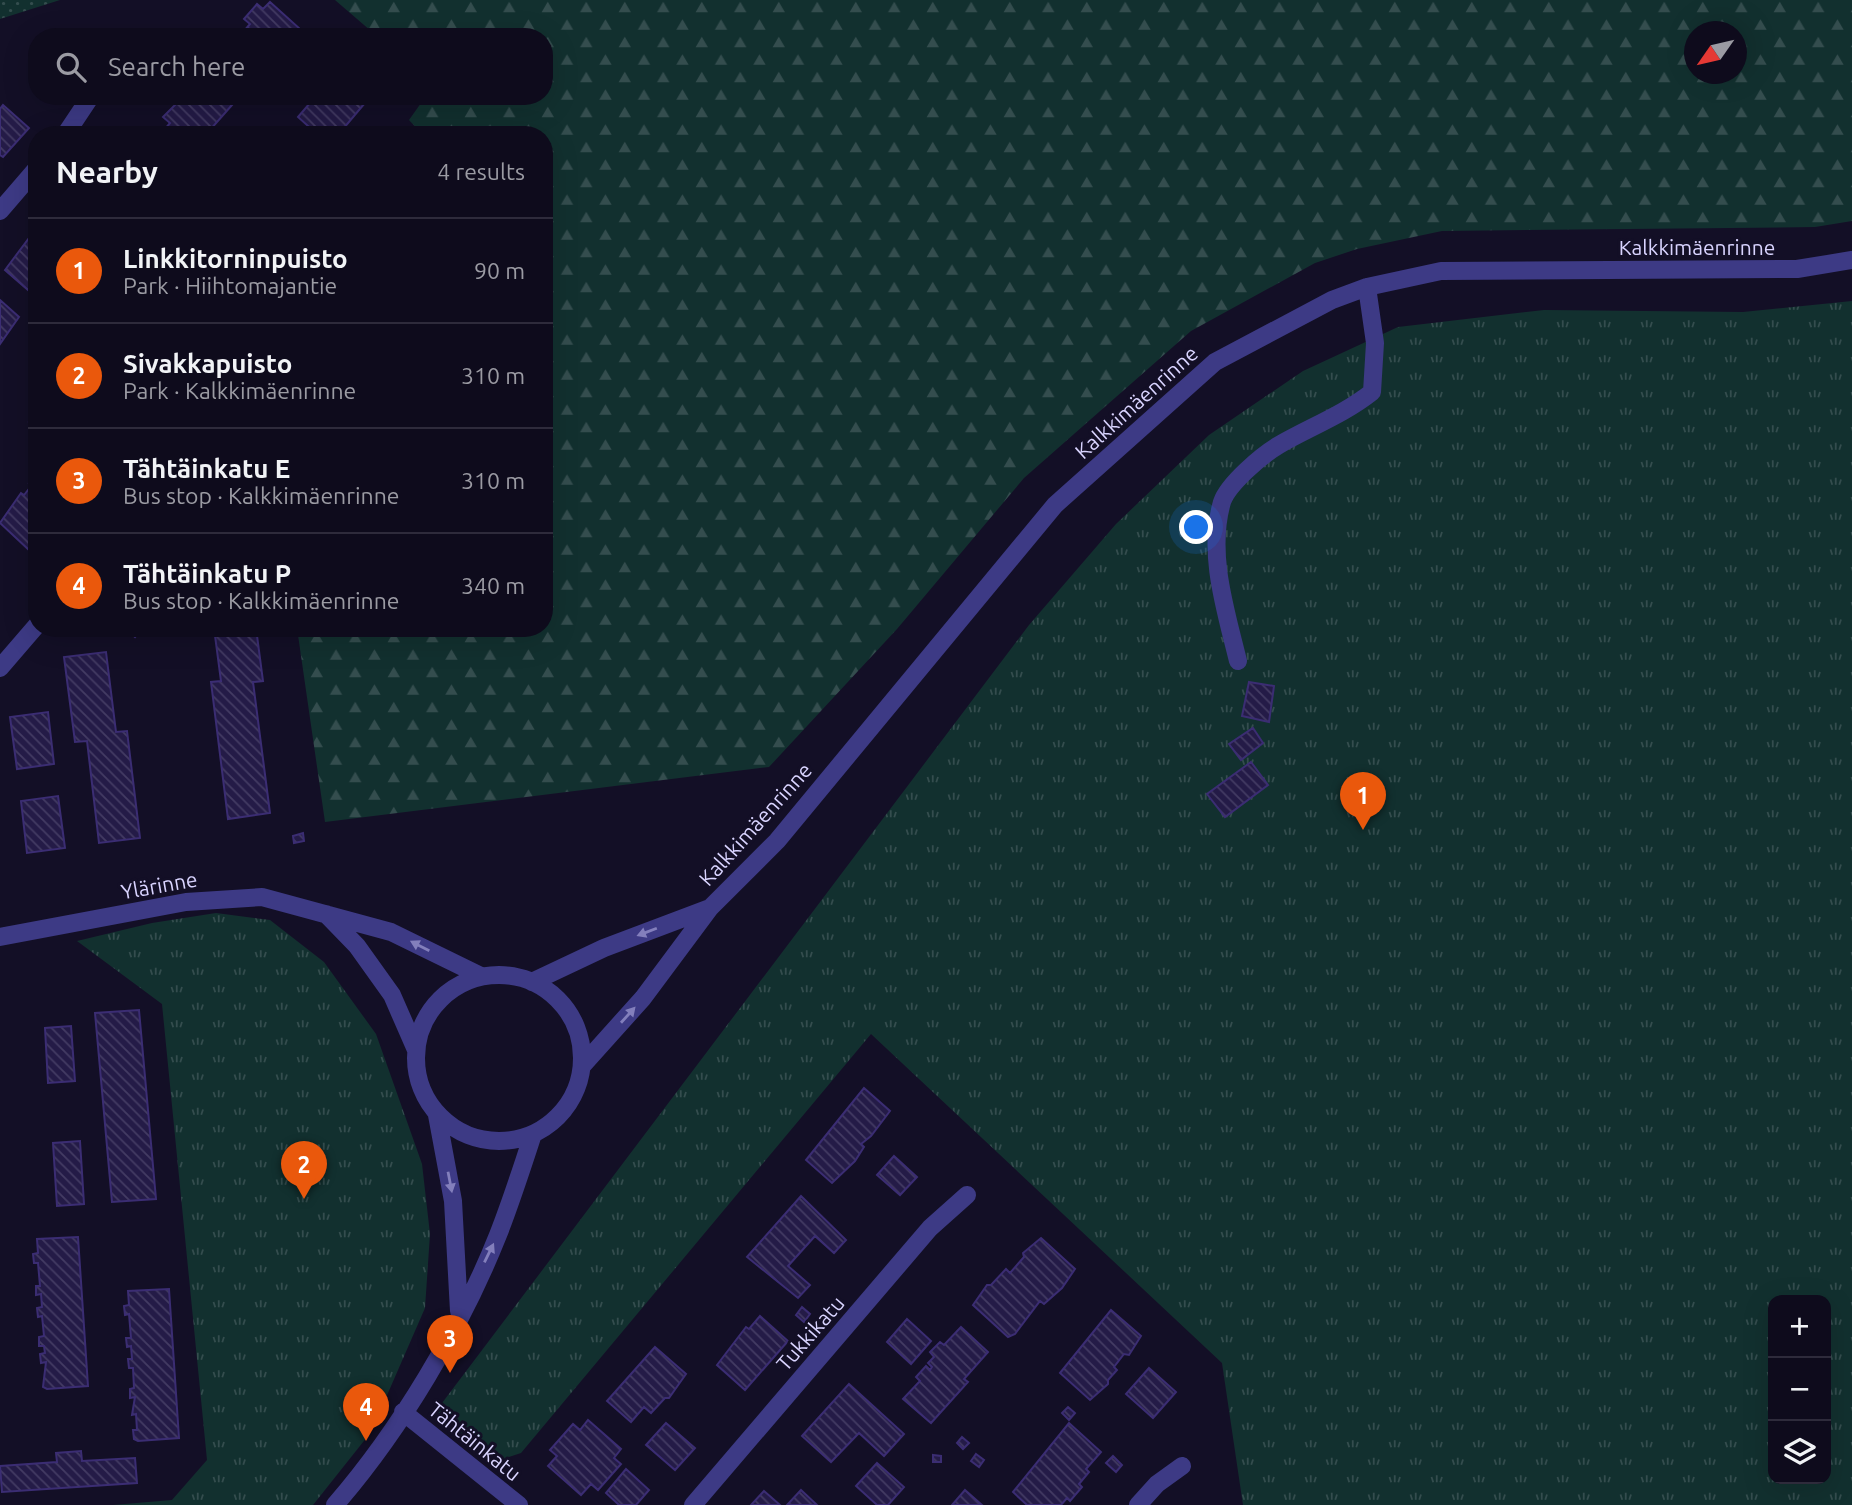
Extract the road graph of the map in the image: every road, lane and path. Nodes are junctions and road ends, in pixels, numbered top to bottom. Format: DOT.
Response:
graph roads {
  1 [pos="85,105"];
  2 [pos="71,126"];
  3 [pos="28,178"];
  4 [pos="0,211"];
  5 [pos="1852,260"];
  6 [pos="1367,287"];
  7 [pos="28,635"];
  8 [pos="1238,661"];
  9 [pos="0,667"];
  10 [pos="710,908"];
  11 [pos="326,914"];
  12 [pos="0,937"];
  13 [pos="481,976"];
  14 [pos="532,982"];
  15 [pos="416,1050"];
  16 [pos="582,1066"];
  17 [pos="437,1115"];
  18 [pos="533,1134"];
  19 [pos="967,1195"];
  20 [pos="460,1314"];
  21 [pos="403,1412"];
  22 [pos="1182,1466"];
  23 [pos="335,1505"];
  24 [pos="519,1505"];
  25 [pos="693,1505"];
  26 [pos="1138,1505"];
  1 -- 2 [label="street"];
  3 -- 4 [label="street"];
  5 -- 6 [label="street, Kalkkimäenrinne"];
  6 -- 8 [label="street"];
  6 -- 10 [label="street, Kalkkimäenrinne"];
  7 -- 9 [label="street"];
  10 -- 14 [label="street, Kalkkimäenrinne, one-way"];
  16 -- 10 [label="street, Kalkkimäenrinne, one-way"];
  11 -- 12 [label="street, Ylärinne"];
  13 -- 11 [label="street, Ylärinne, one-way"];
  11 -- 15 [label="street"];
  13 -- 14 [label="street"];
  13 -- 15 [label="street"];
  14 -- 16 [label="street"];
  15 -- 17 [label="street"];
  16 -- 18 [label="street"];
  17 -- 18 [label="street"];
  17 -- 20 [label="street, one-way"];
  20 -- 18 [label="street, one-way"];
  19 -- 25 [label="street, Tukkikatu"];
  20 -- 21 [label="street"];
  21 -- 23 [label="street"];
  21 -- 24 [label="street, Tähtäinkatu"];
  22 -- 26 [label="street"];
}
